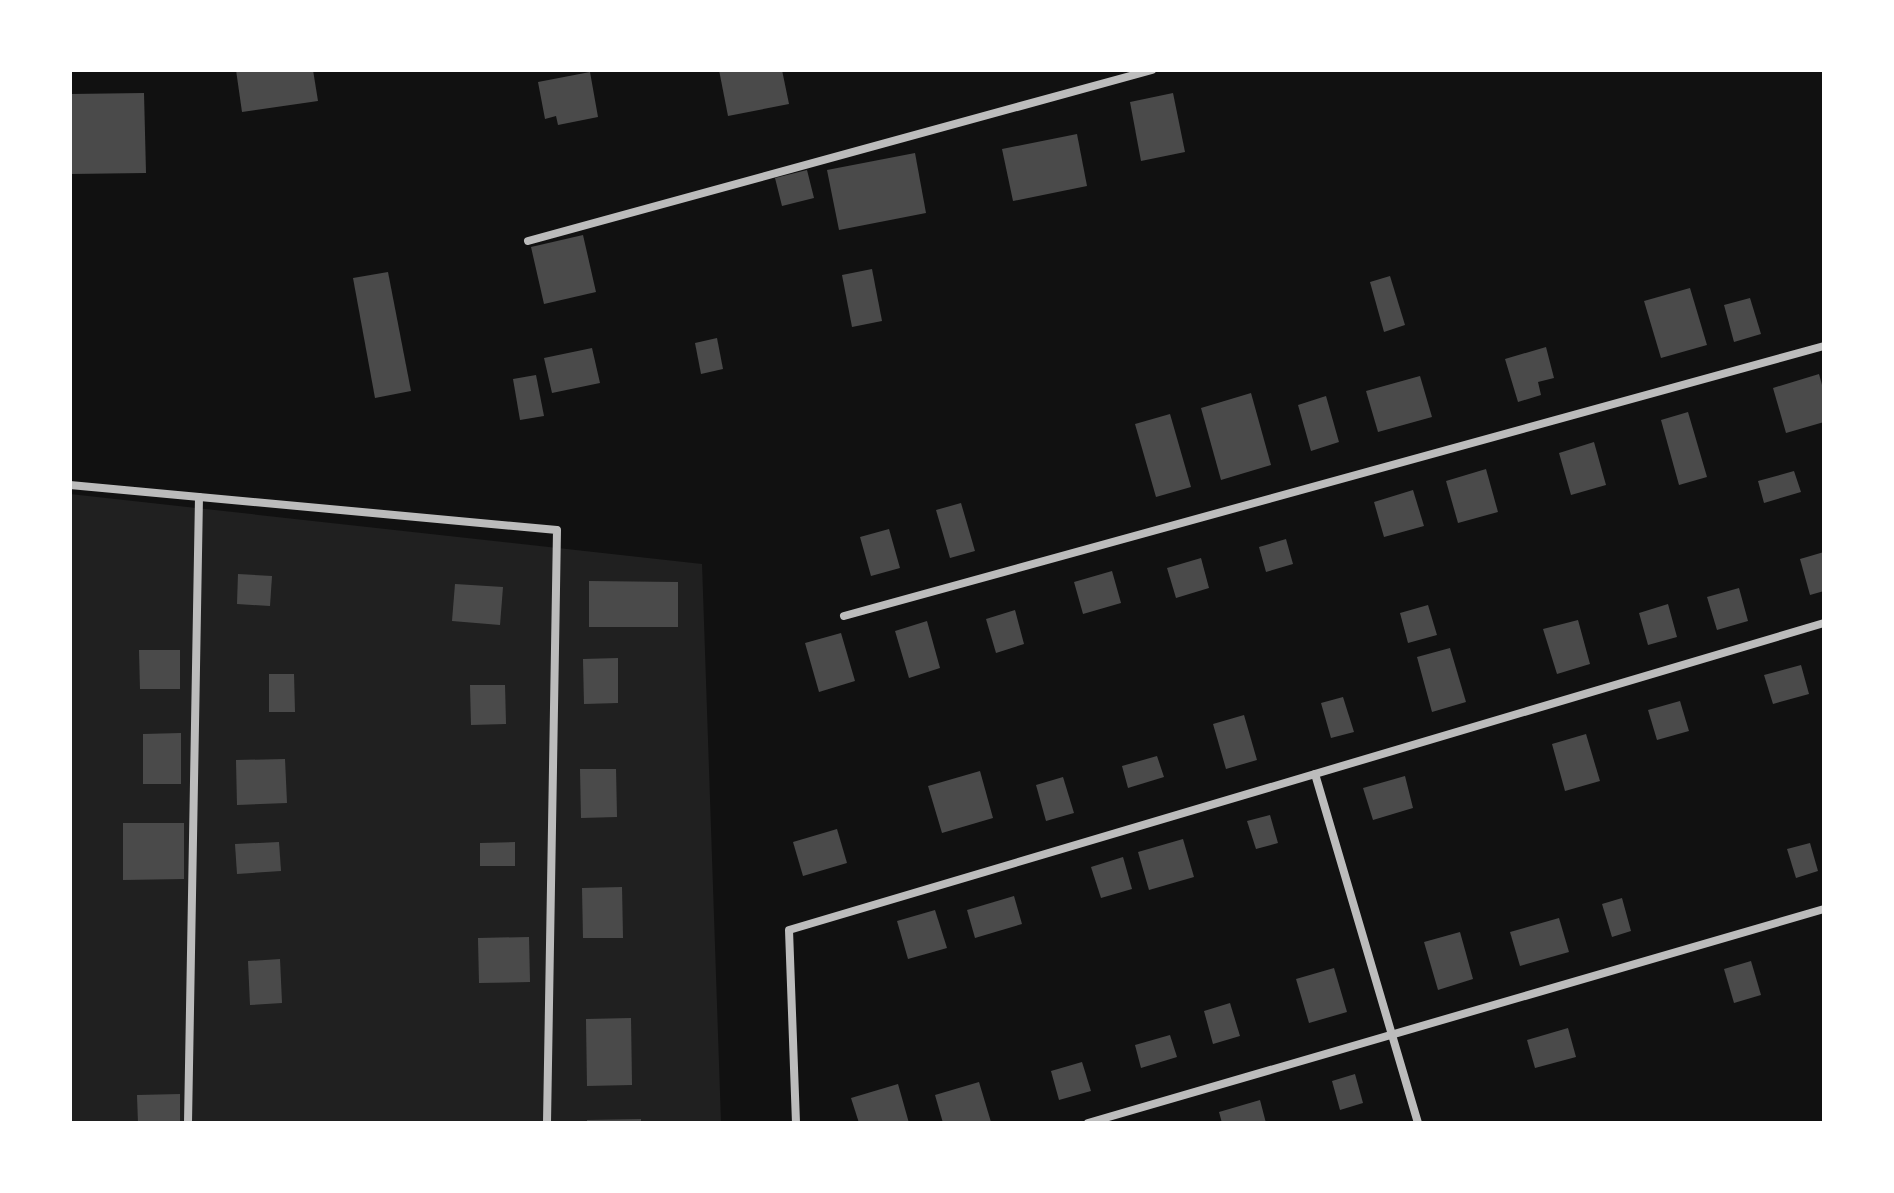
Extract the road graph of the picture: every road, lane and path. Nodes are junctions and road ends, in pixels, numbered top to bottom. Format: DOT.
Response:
graph roads {
  1 [pos="1152,70"];
  2 [pos="528,241"];
  3 [pos="1824,346"];
  4 [pos="70,485"];
  5 [pos="199,497"];
  6 [pos="844,616"];
  7 [pos="1824,623"];
  8 [pos="1315,774"];
  9 [pos="1824,909"];
  10 [pos="1392,1034"];
  11 [pos="188,1123"];
  12 [pos="547,1123"];
  13 [pos="796,1123"];
  14 [pos="1088,1123"];
  15 [pos="1418,1123"];
  1 -- 2 [label="street"];
  3 -- 6 [label="street"];
  4 -- 5 [label="street"];
  5 -- 11 [label="street"];
  5 -- 12 [label="street"];
  7 -- 8 [label="street"];
  8 -- 10 [label="street"];
  8 -- 13 [label="street"];
  9 -- 10 [label="street"];
  10 -- 14 [label="street"];
  10 -- 15 [label="street"];
}
